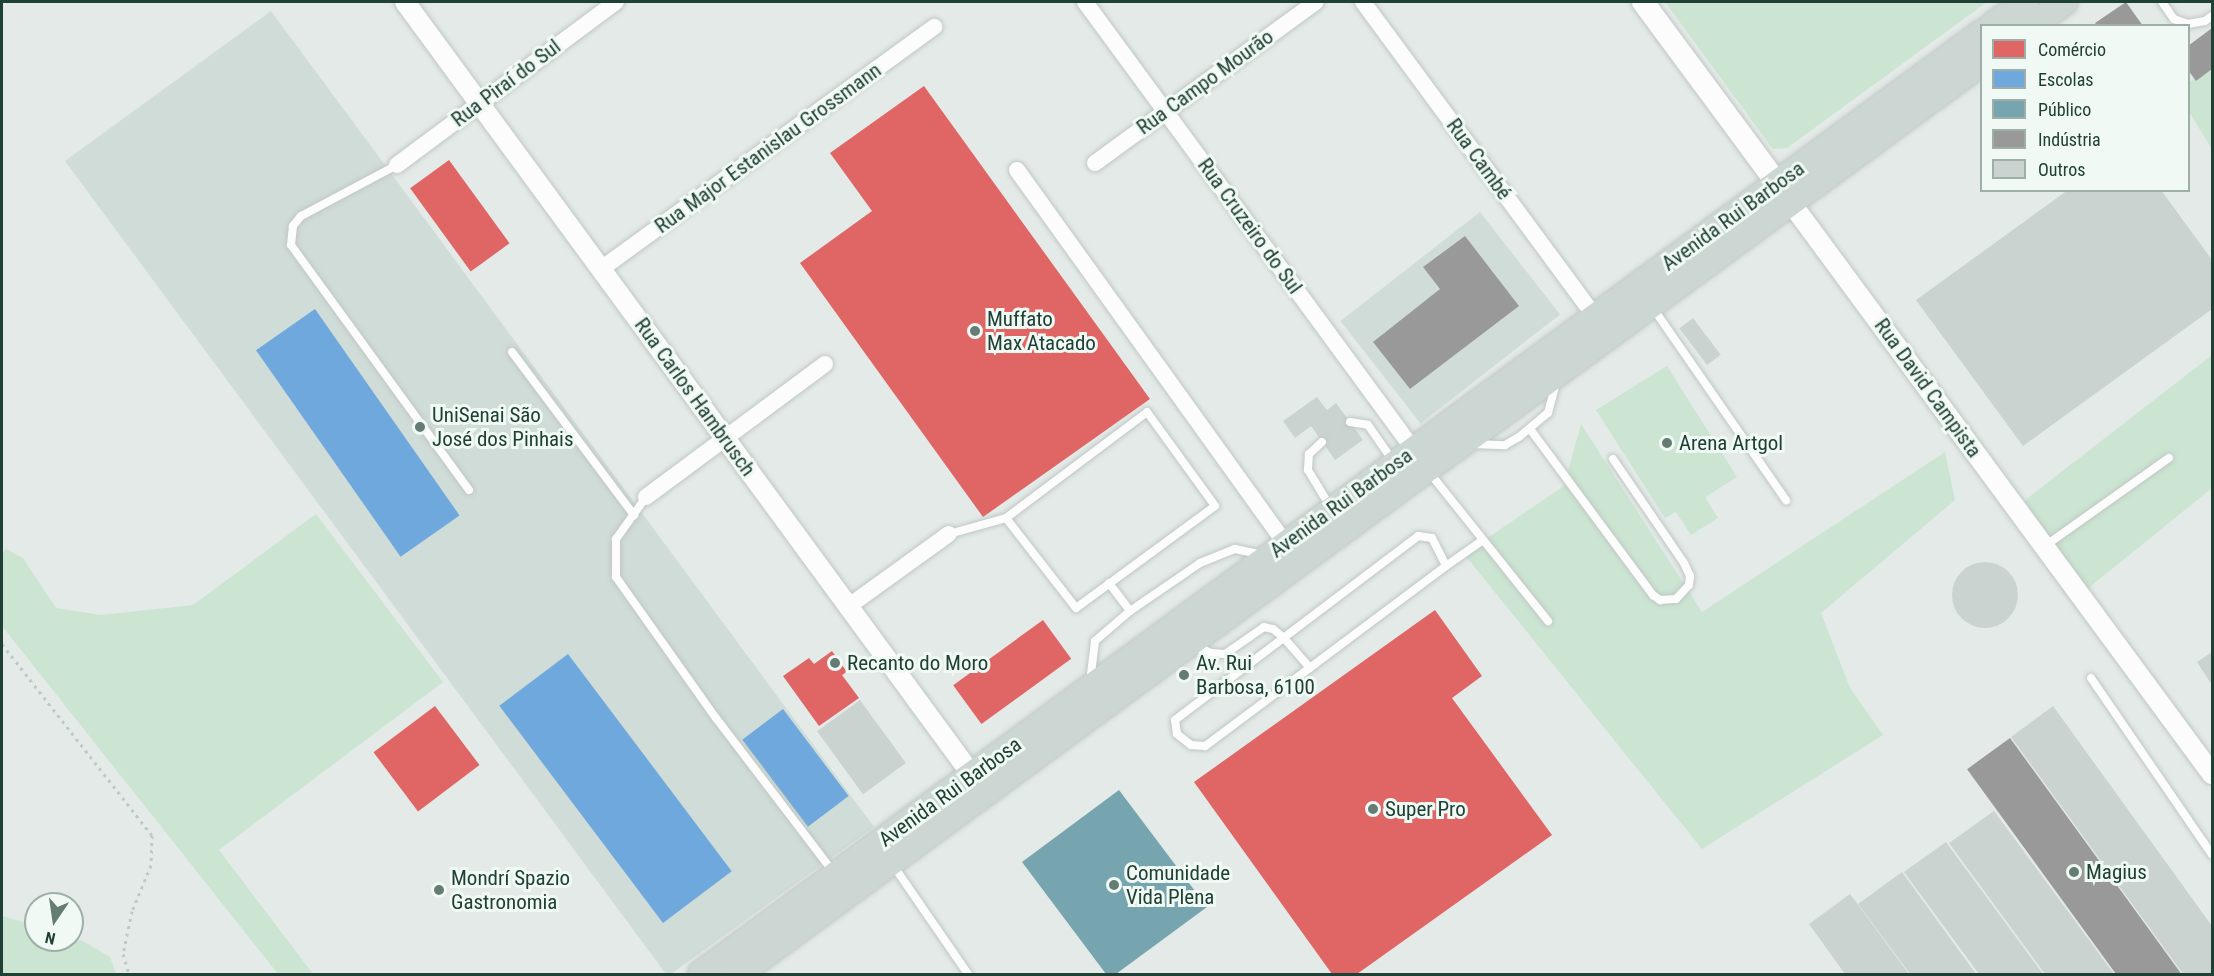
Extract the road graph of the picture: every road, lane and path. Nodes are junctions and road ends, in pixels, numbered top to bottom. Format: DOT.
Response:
graph roads {
  1 [pos="405,2"];
  2 [pos="616,2"];
  3 [pos="1085,2"];
  4 [pos="1316,2"];
  5 [pos="1363,2"];
  6 [pos="1643,2"];
  7 [pos="2025,2"];
  8 [pos="2064,2"];
  9 [pos="2162,2"];
  10 [pos="2212,15"];
  11 [pos="1995,24"];
  12 [pos="2034,24"];
  13 [pos="934,27"];
  14 [pos="1980,35"];
  15 [pos="1980,63"];
  16 [pos="480,103"];
  17 [pos="1166,111"];
  18 [pos="1095,163"];
  19 [pos="397,165"];
  20 [pos="1017,170"];
  21 [pos="1784,193"];
  22 [pos="601,269"];
  23 [pos="1651,305"];
  24 [pos="1595,317"];
  25 [pos="512,352"];
  26 [pos="825,364"];
  27 [pos="1559,372"];
  28 [pos="1350,422"];
  29 [pos="1530,429"];
  30 [pos="725,438"];
  31 [pos="1322,442"];
  32 [pos="1462,444"];
  33 [pos="2169,458"];
  34 [pos="1613,459"];
  35 [pos="1412,461"];
  36 [pos="469,490"];
  37 [pos="646,497"];
  38 [pos="1786,500"];
  39 [pos="1332,510"];
  40 [pos="634,515"];
  41 [pos="1006,518"];
  42 [pos="949,534"];
  43 [pos="1483,540"];
  44 [pos="2044,546"];
  45 [pos="1278,550"];
  46 [pos="1446,566"];
  47 [pos="1109,583"];
  48 [pos="849,606"];
  49 [pos="1130,611"];
  50 [pos="1548,621"];
  51 [pos="1283,637"];
  52 [pos="1190,643"];
  53 [pos="2,644"];
  54 [pos="1310,668"];
  55 [pos="2091,678"];
  56 [pos="1090,689"];
  57 [pos="2212,774"];
  58 [pos="979,784"];
  59 [pos="2212,855"];
  60 [pos="891,862"];
  61 [pos="836,876"];
  62 [pos="743,973"];
  63 [pos="129,975"];
  64 [pos="701,975"];
  65 [pos="968,975"];
  1 -- 16 [label="street, Rua Carlos Hambrusch"];
  2 -- 16 [label="street, Rua Piraí do Sul"];
  3 -- 17 [label="street, Rua Cruzeiro do Sul"];
  4 -- 17 [label="street, Rua Campo Mourão"];
  5 -- 24 [label="street, Rua Cambé"];
  6 -- 21 [label="main road, Rua David Campista"];
  7 -- 11 [label="main road"];
  8 -- 12 [label="main road"];
  9 -- 10 [label="lane"];
  13 -- 22 [label="street, Rua Major Estanislau Grossmann"];
  14 -- 21 [label="main road, Avenida Rui Barbosa"];
  15 -- 21 [label="main road, Avenida Rui Barbosa"];
  16 -- 19 [label="street, Rua Piraí do Sul"];
  16 -- 22 [label="street, Rua Carlos Hambrusch"];
  17 -- 18 [label="street, Rua Campo Mourão"];
  17 -- 35 [label="street, Rua Cruzeiro do Sul"];
  19 -- 36 [label="lane"];
  20 -- 45 [label="street"];
  21 -- 23 [label="main road, Avenida Rui Barbosa"];
  21 -- 24 [label="main road, Avenida Rui Barbosa"];
  21 -- 44 [label="street, Rua David Campista"];
  22 -- 30 [label="street, Rua Carlos Hambrusch"];
  23 -- 27 [label="main road, Avenida Rui Barbosa"];
  23 -- 38 [label="lane"];
  24 -- 35 [label="main road, Avenida Rui Barbosa"];
  25 -- 40 [label="lane"];
  26 -- 30 [label="street"];
  27 -- 29 [label="lane"];
  27 -- 32 [label="main road, Avenida Rui Barbosa"];
  28 -- 35 [label="lane"];
  29 -- 32 [label="lane"];
  29 -- 34 [label="lane"];
  30 -- 37 [label="street"];
  30 -- 48 [label="street, Rua Carlos Hambrusch"];
  31 -- 39 [label="lane"];
  32 -- 35 [label="main road, Avenida Rui Barbosa"];
  33 -- 44 [label="lane"];
  35 -- 39 [label="main road, Avenida Rui Barbosa"];
  35 -- 43 [label="lane"];
  35 -- 52 [label="main road, Avenida Rui Barbosa"];
  37 -- 40 [label="lane"];
  39 -- 45 [label="main road, Avenida Rui Barbosa"];
  40 -- 61 [label="lane"];
  41 -- 42 [label="lane"];
  41 -- 47 [label="lane"];
  41 -- 47 [label="lane"];
  42 -- 48 [label="street"];
  43 -- 46 [label="lane"];
  43 -- 50 [label="lane"];
  44 -- 57 [label="street, Rua David Campista"];
  45 -- 49 [label="lane"];
  45 -- 56 [label="main road, Avenida Rui Barbosa"];
  46 -- 51 [label="lane"];
  46 -- 54 [label="lane"];
  47 -- 49 [label="lane"];
  48 -- 58 [label="street, Rua Carlos Hambrusch"];
  49 -- 56 [label="lane"];
  51 -- 52 [label="lane"];
  51 -- 54 [label="lane"];
  51 -- 54 [label="lane"];
  52 -- 58 [label="main road, Avenida Rui Barbosa"];
  53 -- 63 [label="path"];
  55 -- 59 [label="lane"];
  56 -- 58 [label="main road, Avenida Rui Barbosa"];
  58 -- 60 [label="main road, Avenida Rui Barbosa"];
  58 -- 61 [label="main road, Avenida Rui Barbosa"];
  60 -- 62 [label="main road, Avenida Rui Barbosa"];
  60 -- 65 [label="lane"];
  61 -- 64 [label="main road, Avenida Rui Barbosa"];
}
